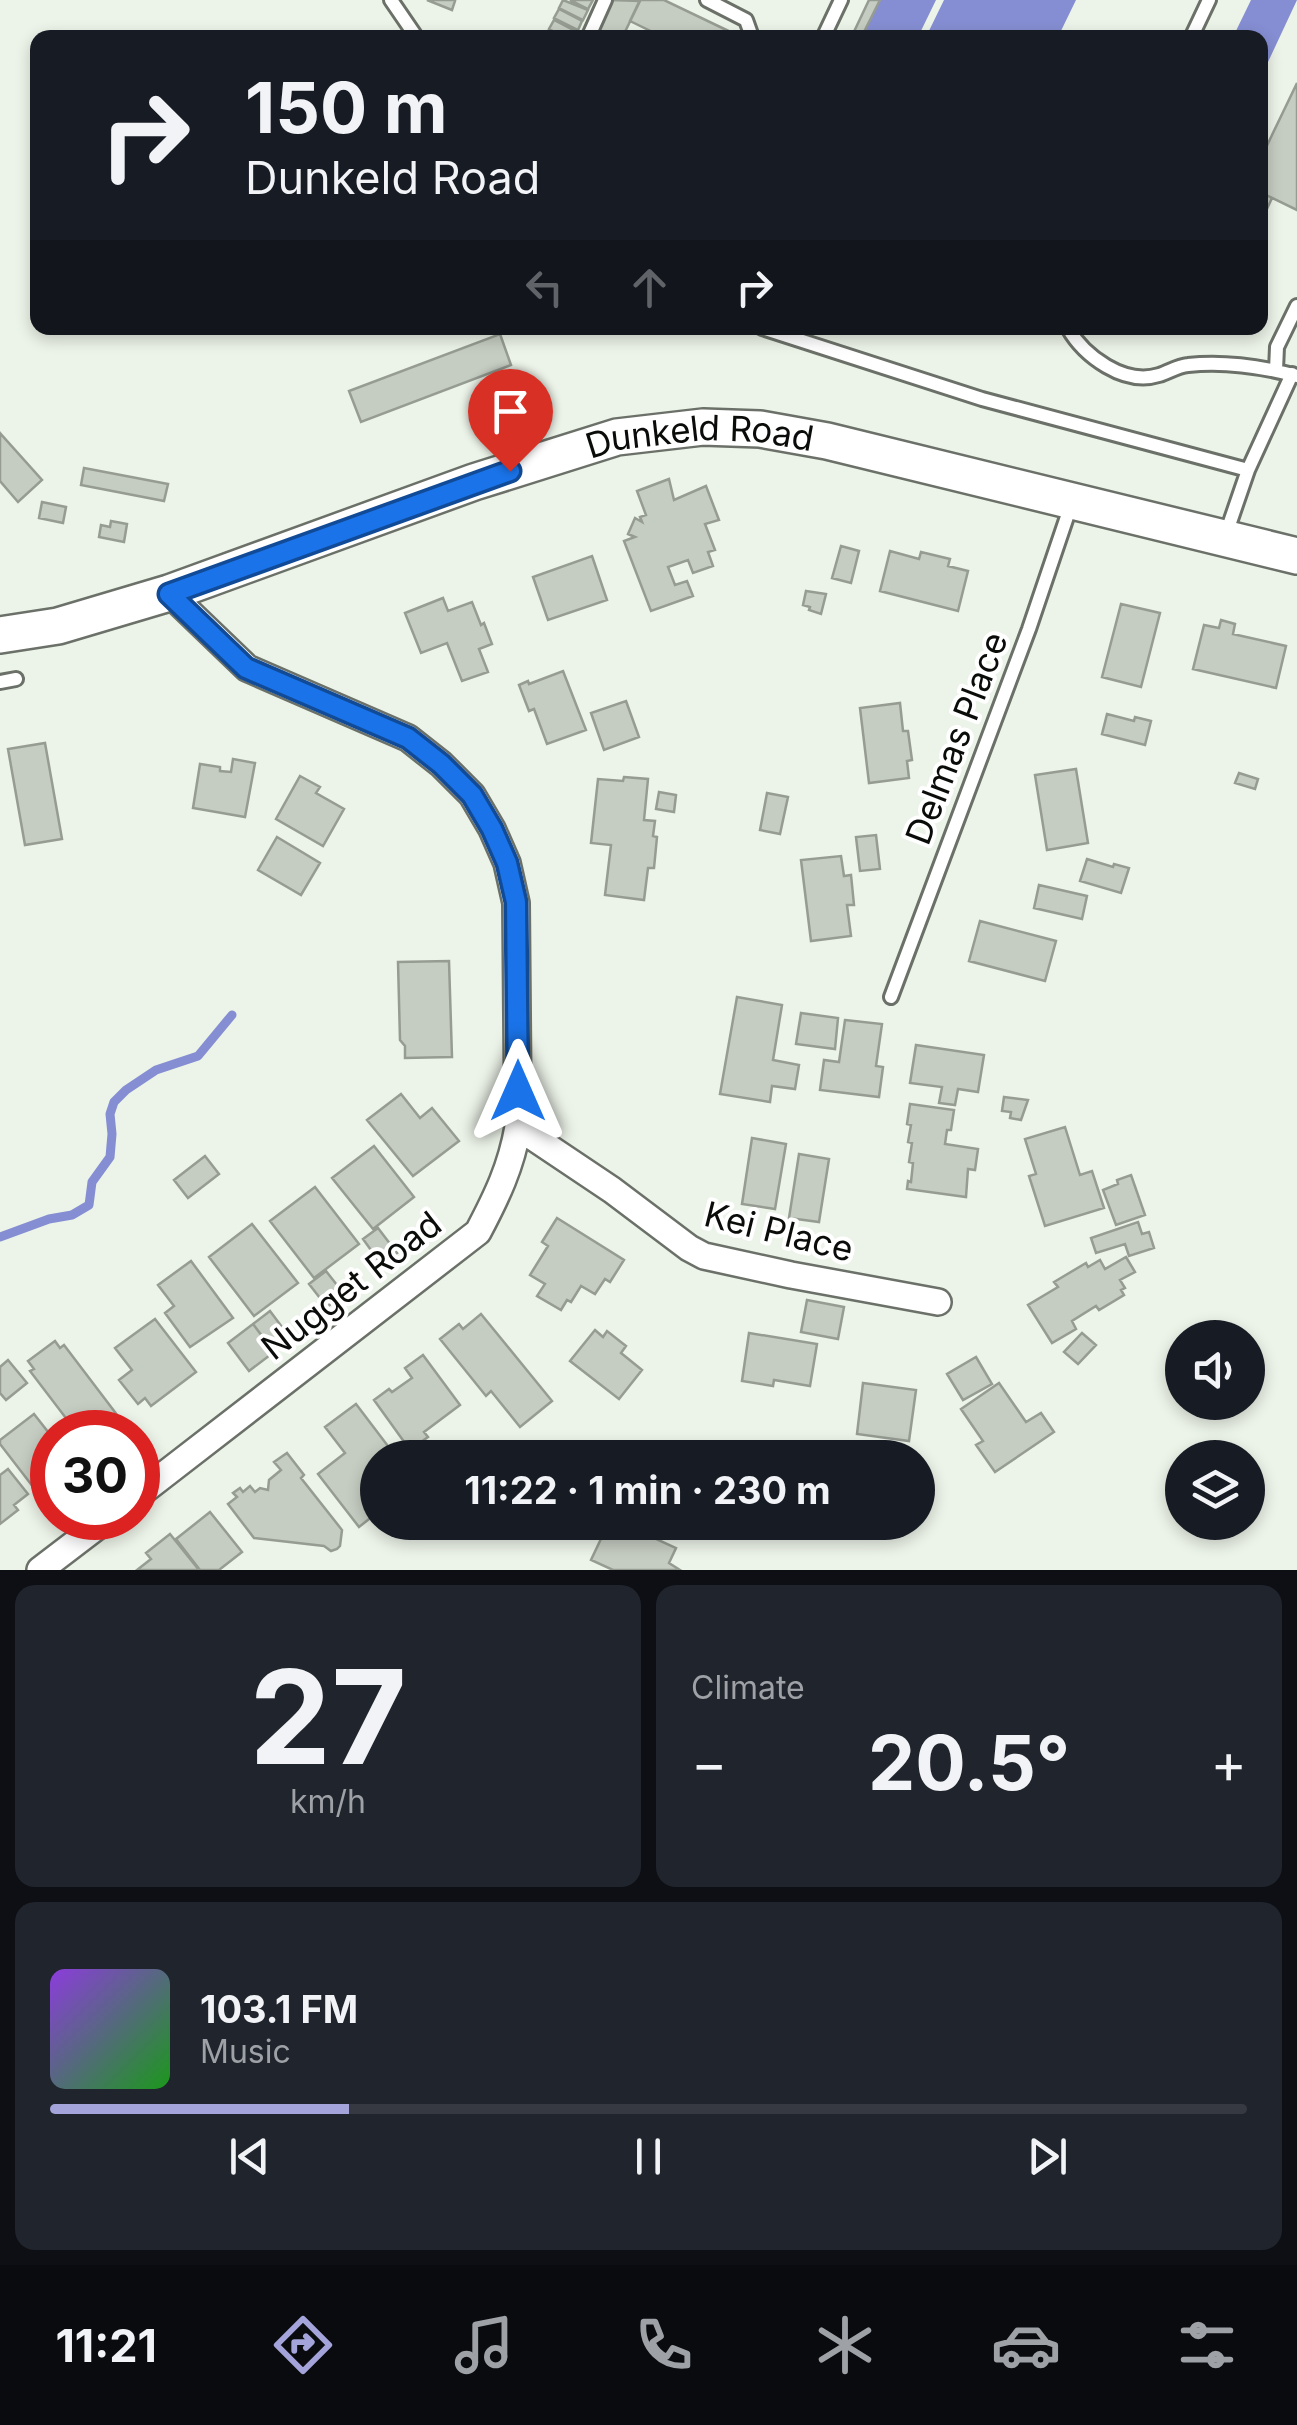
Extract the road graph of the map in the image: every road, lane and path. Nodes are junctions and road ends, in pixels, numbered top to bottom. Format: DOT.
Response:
graph roads {
  1 [pos="392,0"];
  2 [pos="605,0"];
  3 [pos="707,0"];
  4 [pos="841,0"];
  5 [pos="1209,0"];
  6 [pos="411,30"];
  7 [pos="592,30"];
  8 [pos="749,30"];
  9 [pos="826,30"];
  10 [pos="1195,30"];
  11 [pos="1297,306"];
  12 [pos="783,335"];
  13 [pos="1072,335"];
  14 [pos="1276,370"];
  15 [pos="1294,375"];
  16 [pos="1248,470"];
  17 [pos="1073,500"];
  18 [pos="1224,538"];
  19 [pos="1297,556"];
  20 [pos="169,594"];
  21 [pos="0,635"];
  22 [pos="16,679"];
  23 [pos="0,682"];
  24 [pos="891,997"];
  25 [pos="518,1127"];
  26 [pos="938,1302"];
  27 [pos="160,1478"];
  28 [pos="79,1540"];
  29 [pos="40,1570"];
  1 -- 6 [label="lane"];
  2 -- 7 [label="lane"];
  3 -- 8 [label="lane"];
  4 -- 9 [label="lane"];
  5 -- 10 [label="lane"];
  11 -- 14 [label="lane"];
  12 -- 16 [label="lane"];
  13 -- 14 [label="lane"];
  14 -- 15 [label="lane"];
  15 -- 16 [label="lane"];
  16 -- 18 [label="lane"];
  17 -- 18 [label="main road, Dunkeld Road"];
  17 -- 20 [label="main road, Dunkeld Road"];
  17 -- 24 [label="lane, Delmas Place"];
  18 -- 19 [label="main road, Dunkeld Road"];
  20 -- 21 [label="main road, Dunkeld Road"];
  20 -- 25 [label="street, Nugget Road"];
  22 -- 23 [label="lane"];
  25 -- 26 [label="street, Kei Place"];
  25 -- 27 [label="street, Nugget Road"];
  28 -- 29 [label="street"];
}
